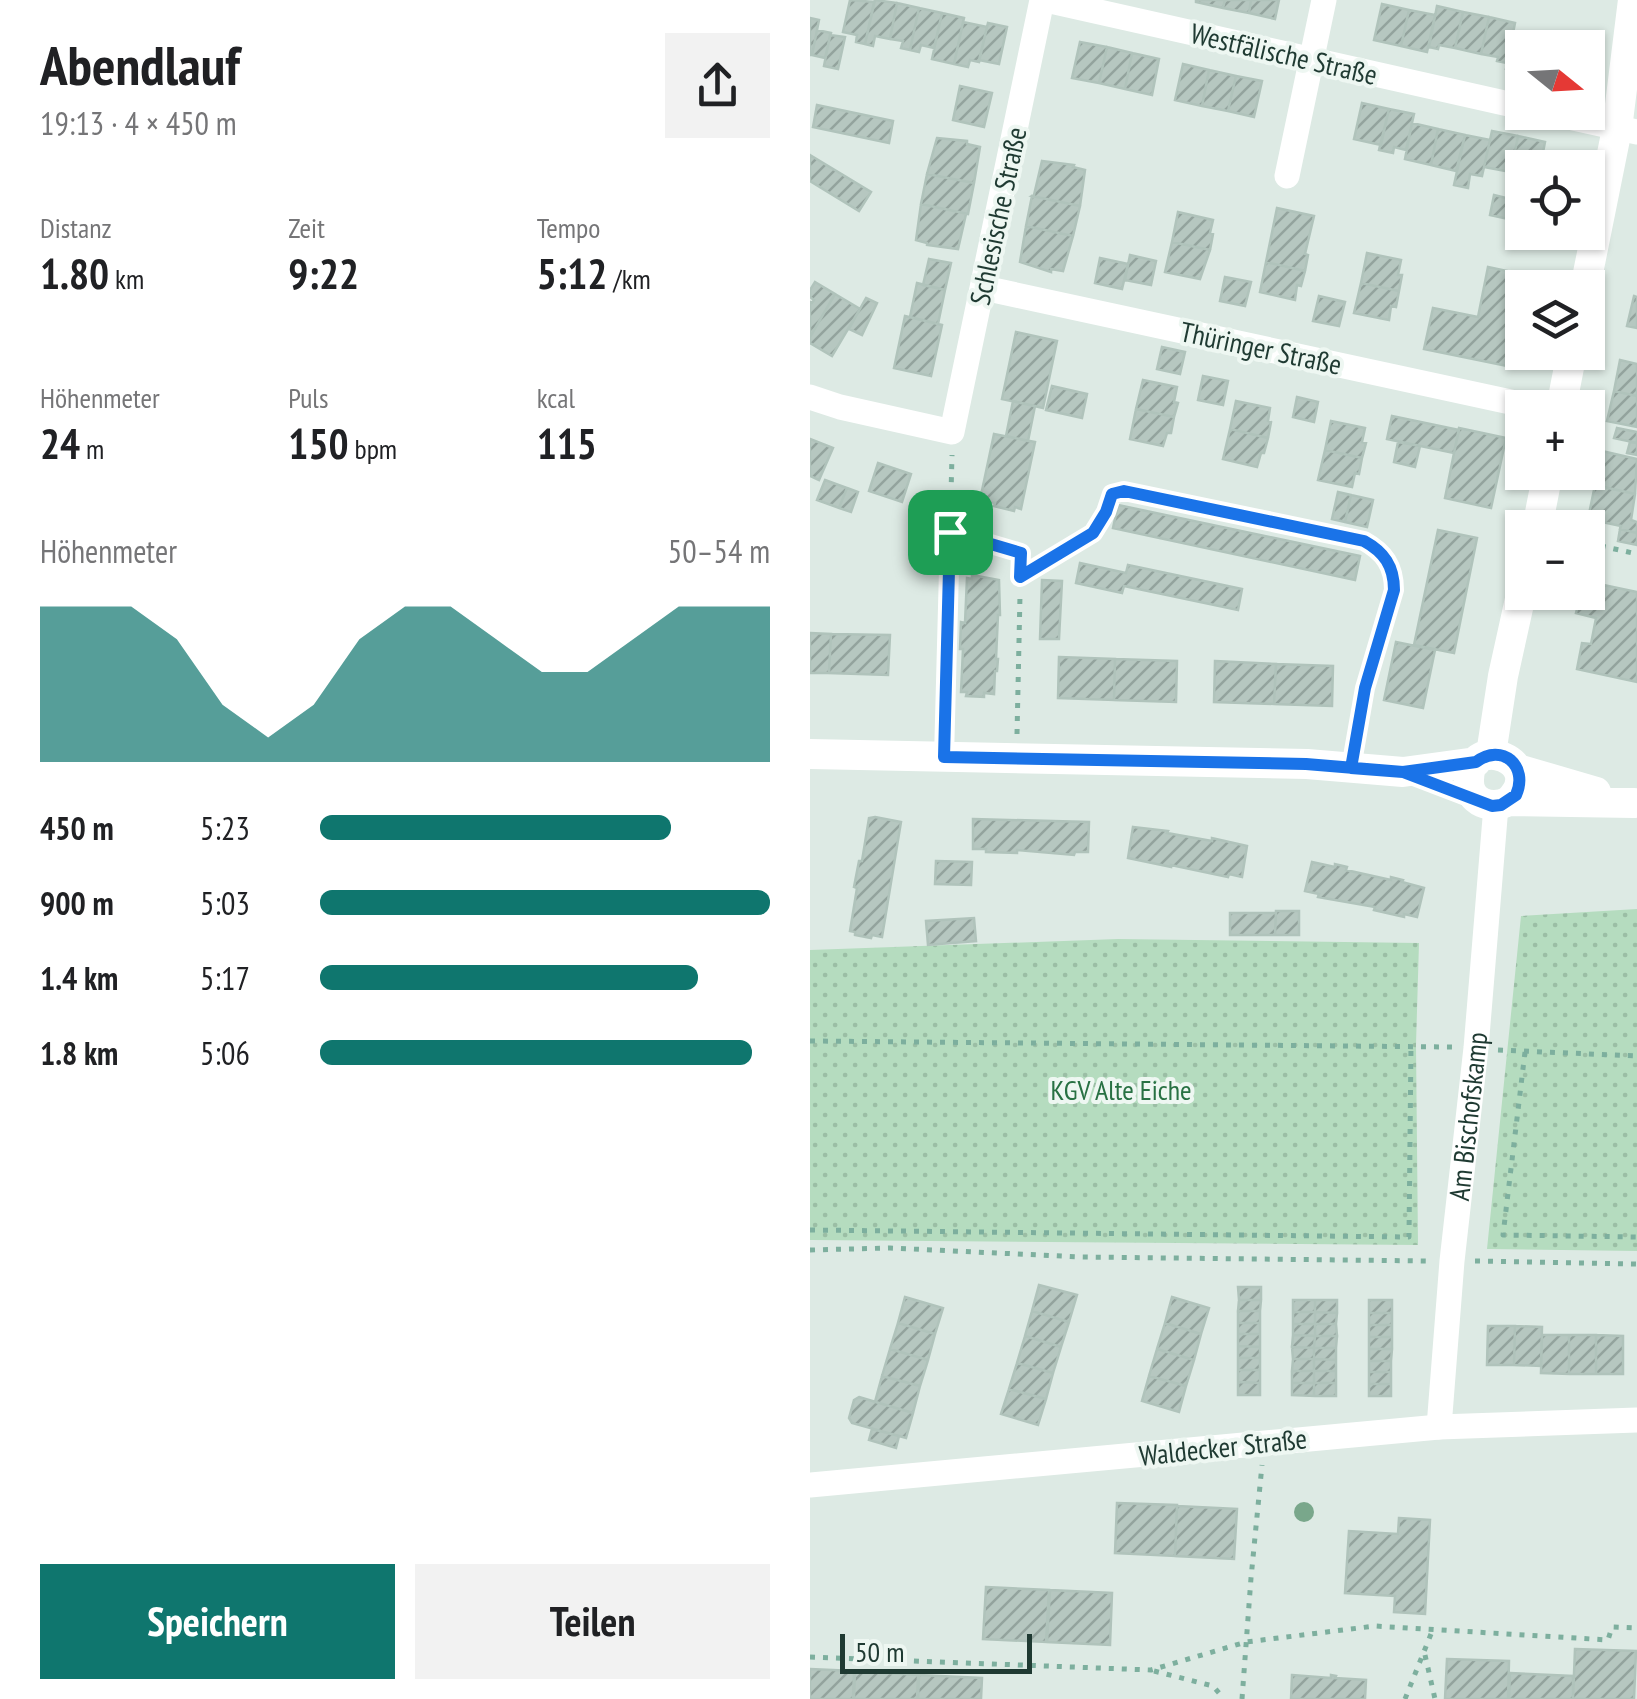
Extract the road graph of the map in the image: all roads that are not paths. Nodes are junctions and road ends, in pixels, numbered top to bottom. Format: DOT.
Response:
graph roads {
  1 [pos="1044,0"];
  2 [pos="1324,0"];
  3 [pos="1634,0"];
  4 [pos="1310,59"];
  5 [pos="1505,103"];
  6 [pos="1627,130"];
  7 [pos="1287,176"];
  8 [pos="1590,270"];
  9 [pos="984,288"];
  10 [pos="810,397"];
  11 [pos="1505,401"];
  12 [pos="1020,577"];
  13 [pos="1518,610"];
  14 [pos="810,754"];
  15 [pos="1483,758"];
  16 [pos="1351,768"];
  17 [pos="1518,769"];
  18 [pos="1403,772"];
  19 [pos="1494,802"];
  20 [pos="1635,803"];
  21 [pos="1637,1420"];
  22 [pos="1439,1427"];
  23 [pos="810,1485"];
  1 -- 4 [label="street, Westfälische Straße"];
  1 -- 9 [label="street, Schlesische Straße"];
  2 -- 4 [label="street"];
  3 -- 6 [label="street"];
  4 -- 5 [label="street, Westfälische Straße"];
  4 -- 7 [label="street"];
  6 -- 8 [label="street"];
  9 -- 10 [label="street, Schlesische Straße"];
  9 -- 11 [label="street, Thüringer Straße"];
  12 -- 16 [label="lane"];
  13 -- 15 [label="street"];
  14 -- 16 [label="street"];
  15 -- 17 [label="street"];
  15 -- 18 [label="street"];
  15 -- 19 [label="street"];
  16 -- 18 [label="street"];
  17 -- 19 [label="street"];
  17 -- 20 [label="street"];
  18 -- 19 [label="street"];
  19 -- 20 [label="street"];
  19 -- 22 [label="street, Am Bischofskamp"];
  21 -- 22 [label="street, Waldecker Straße"];
  22 -- 23 [label="street, Waldecker Straße"];
}
